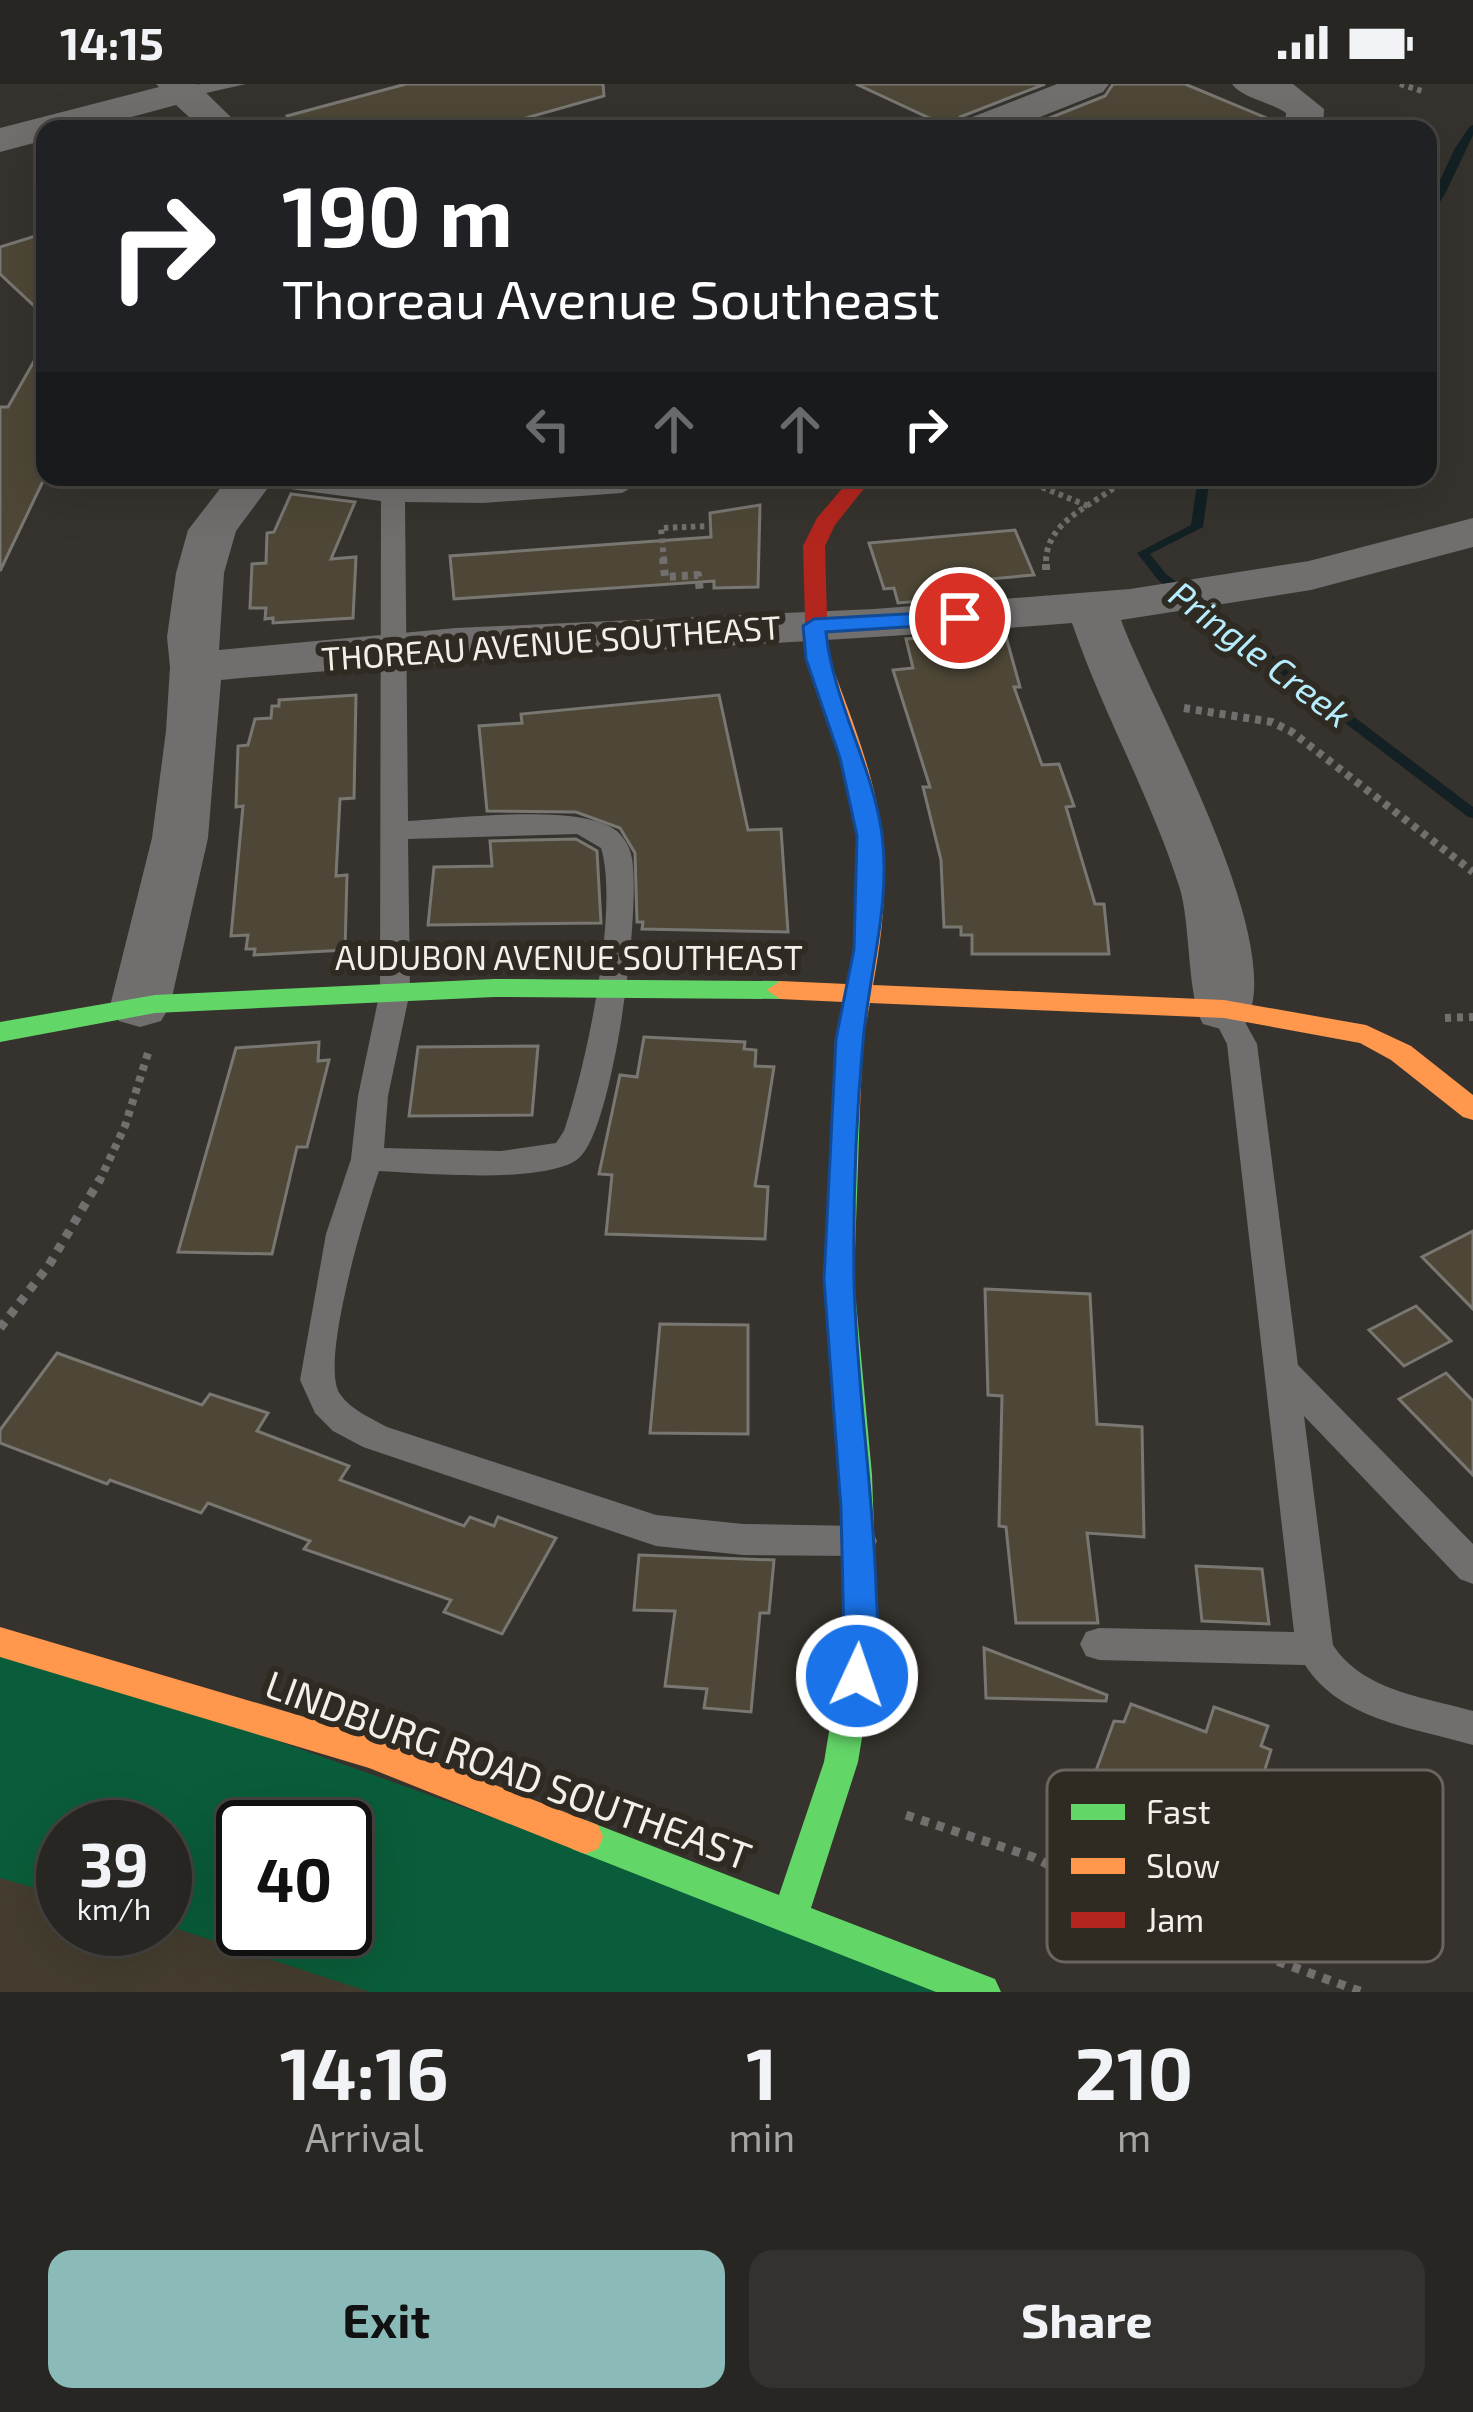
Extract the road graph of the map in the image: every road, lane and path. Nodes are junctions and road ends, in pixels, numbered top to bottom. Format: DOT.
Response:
graph roads {
  1 [pos="237,84"];
  2 [pos="1090,84"];
  3 [pos="1252,84"];
  4 [pos="1400,84"];
  5 [pos="180,88"];
  6 [pos="1425,92"];
  7 [pos="64,120"];
  8 [pos="214,120"];
  9 [pos="999,120"];
  10 [pos="1304,120"];
  11 [pos="36,128"];
  12 [pos="2,137"];
  13 [pos="246,486"];
  14 [pos="310,486"];
  15 [pos="394,486"];
  16 [pos="398,486"];
  17 [pos="435,486"];
  18 [pos="622,486"];
  19 [pos="851,486"];
  20 [pos="1039,486"];
  21 [pos="1119,486"];
  22 [pos="1089,506"];
  23 [pos="711,526"];
  24 [pos="1473,532"];
  25 [pos="1090,599"];
  26 [pos="702,606"];
  27 [pos="814,626"];
  28 [pos="393,649"];
  29 [pos="196,667"];
  30 [pos="1130,710"];
  31 [pos="394,830"];
  32 [pos="1473,872"];
  33 [pos="610,989"];
  34 [pos="395,991"];
  35 [pos="860,991"];
  36 [pos="1224,1009"];
  37 [pos="146,1021"];
  38 [pos="0,1032"];
  39 [pos="1473,1110"];
  40 [pos="367,1159"];
  41 [pos="0,1328"];
  42 [pos="1285,1374"];
  43 [pos="859,1541"];
  44 [pos="1473,1568"];
  45 [pos="0,1642"];
  46 [pos="1099,1644"];
  47 [pos="1315,1649"];
  48 [pos="1473,1729"];
  49 [pos="906,1815"];
  50 [pos="1047,1864"];
  51 [pos="790,1916"];
  52 [pos="1280,1962"];
  53 [pos="982,1992"];
  54 [pos="1362,1992"];
  1 -- 5 [label="lane"];
  2 -- 9 [label="street"];
  3 -- 10 [label="street"];
  4 -- 6 [label="path"];
  5 -- 7 [label="street"];
  5 -- 8 [label="street"];
  11 -- 12 [label="street"];
  13 -- 29 [label="street"];
  14 -- 15 [label="lane"];
  16 -- 28 [label="lane"];
  17 -- 18 [label="lane"];
  19 -- 27 [label="street"];
  20 -- 22 [label="path"];
  21 -- 22 [label="path"];
  22 -- 25 [label="path"];
  23 -- 26 [label="path"];
  24 -- 25 [label="street, THOREAU AVENUE SOUTHEAST"];
  25 -- 27 [label="street, THOREAU AVENUE SOUTHEAST"];
  25 -- 30 [label="street"];
  27 -- 28 [label="street, THOREAU AVENUE SOUTHEAST"];
  27 -- 35 [label="street"];
  28 -- 29 [label="street, THOREAU AVENUE SOUTHEAST"];
  28 -- 31 [label="lane"];
  29 -- 37 [label="street"];
  30 -- 32 [label="path"];
  30 -- 36 [label="street"];
  31 -- 33 [label="lane"];
  31 -- 34 [label="lane"];
  33 -- 34 [label="street, AUDUBON AVENUE SOUTHEAST"];
  33 -- 35 [label="street, AUDUBON AVENUE SOUTHEAST"];
  33 -- 40 [label="lane"];
  34 -- 37 [label="street, AUDUBON AVENUE SOUTHEAST"];
  34 -- 40 [label="lane"];
  35 -- 36 [label="street, AUDUBON AVENUE SOUTHEAST"];
  35 -- 43 [label="street"];
  36 -- 39 [label="street, AUDUBON AVENUE SOUTHEAST"];
  36 -- 42 [label="lane"];
  37 -- 38 [label="street, AUDUBON AVENUE SOUTHEAST"];
  37 -- 41 [label="path"];
  40 -- 43 [label="lane"];
  42 -- 44 [label="lane"];
  42 -- 47 [label="lane"];
  43 -- 51 [label="street"];
  45 -- 51 [label="street, LINDBURG ROAD SOUTHEAST"];
  46 -- 47 [label="lane"];
  47 -- 48 [label="lane"];
  49 -- 50 [label="path"];
  51 -- 53 [label="street, LINDBURG ROAD SOUTHEAST"];
  52 -- 54 [label="path"];
}
